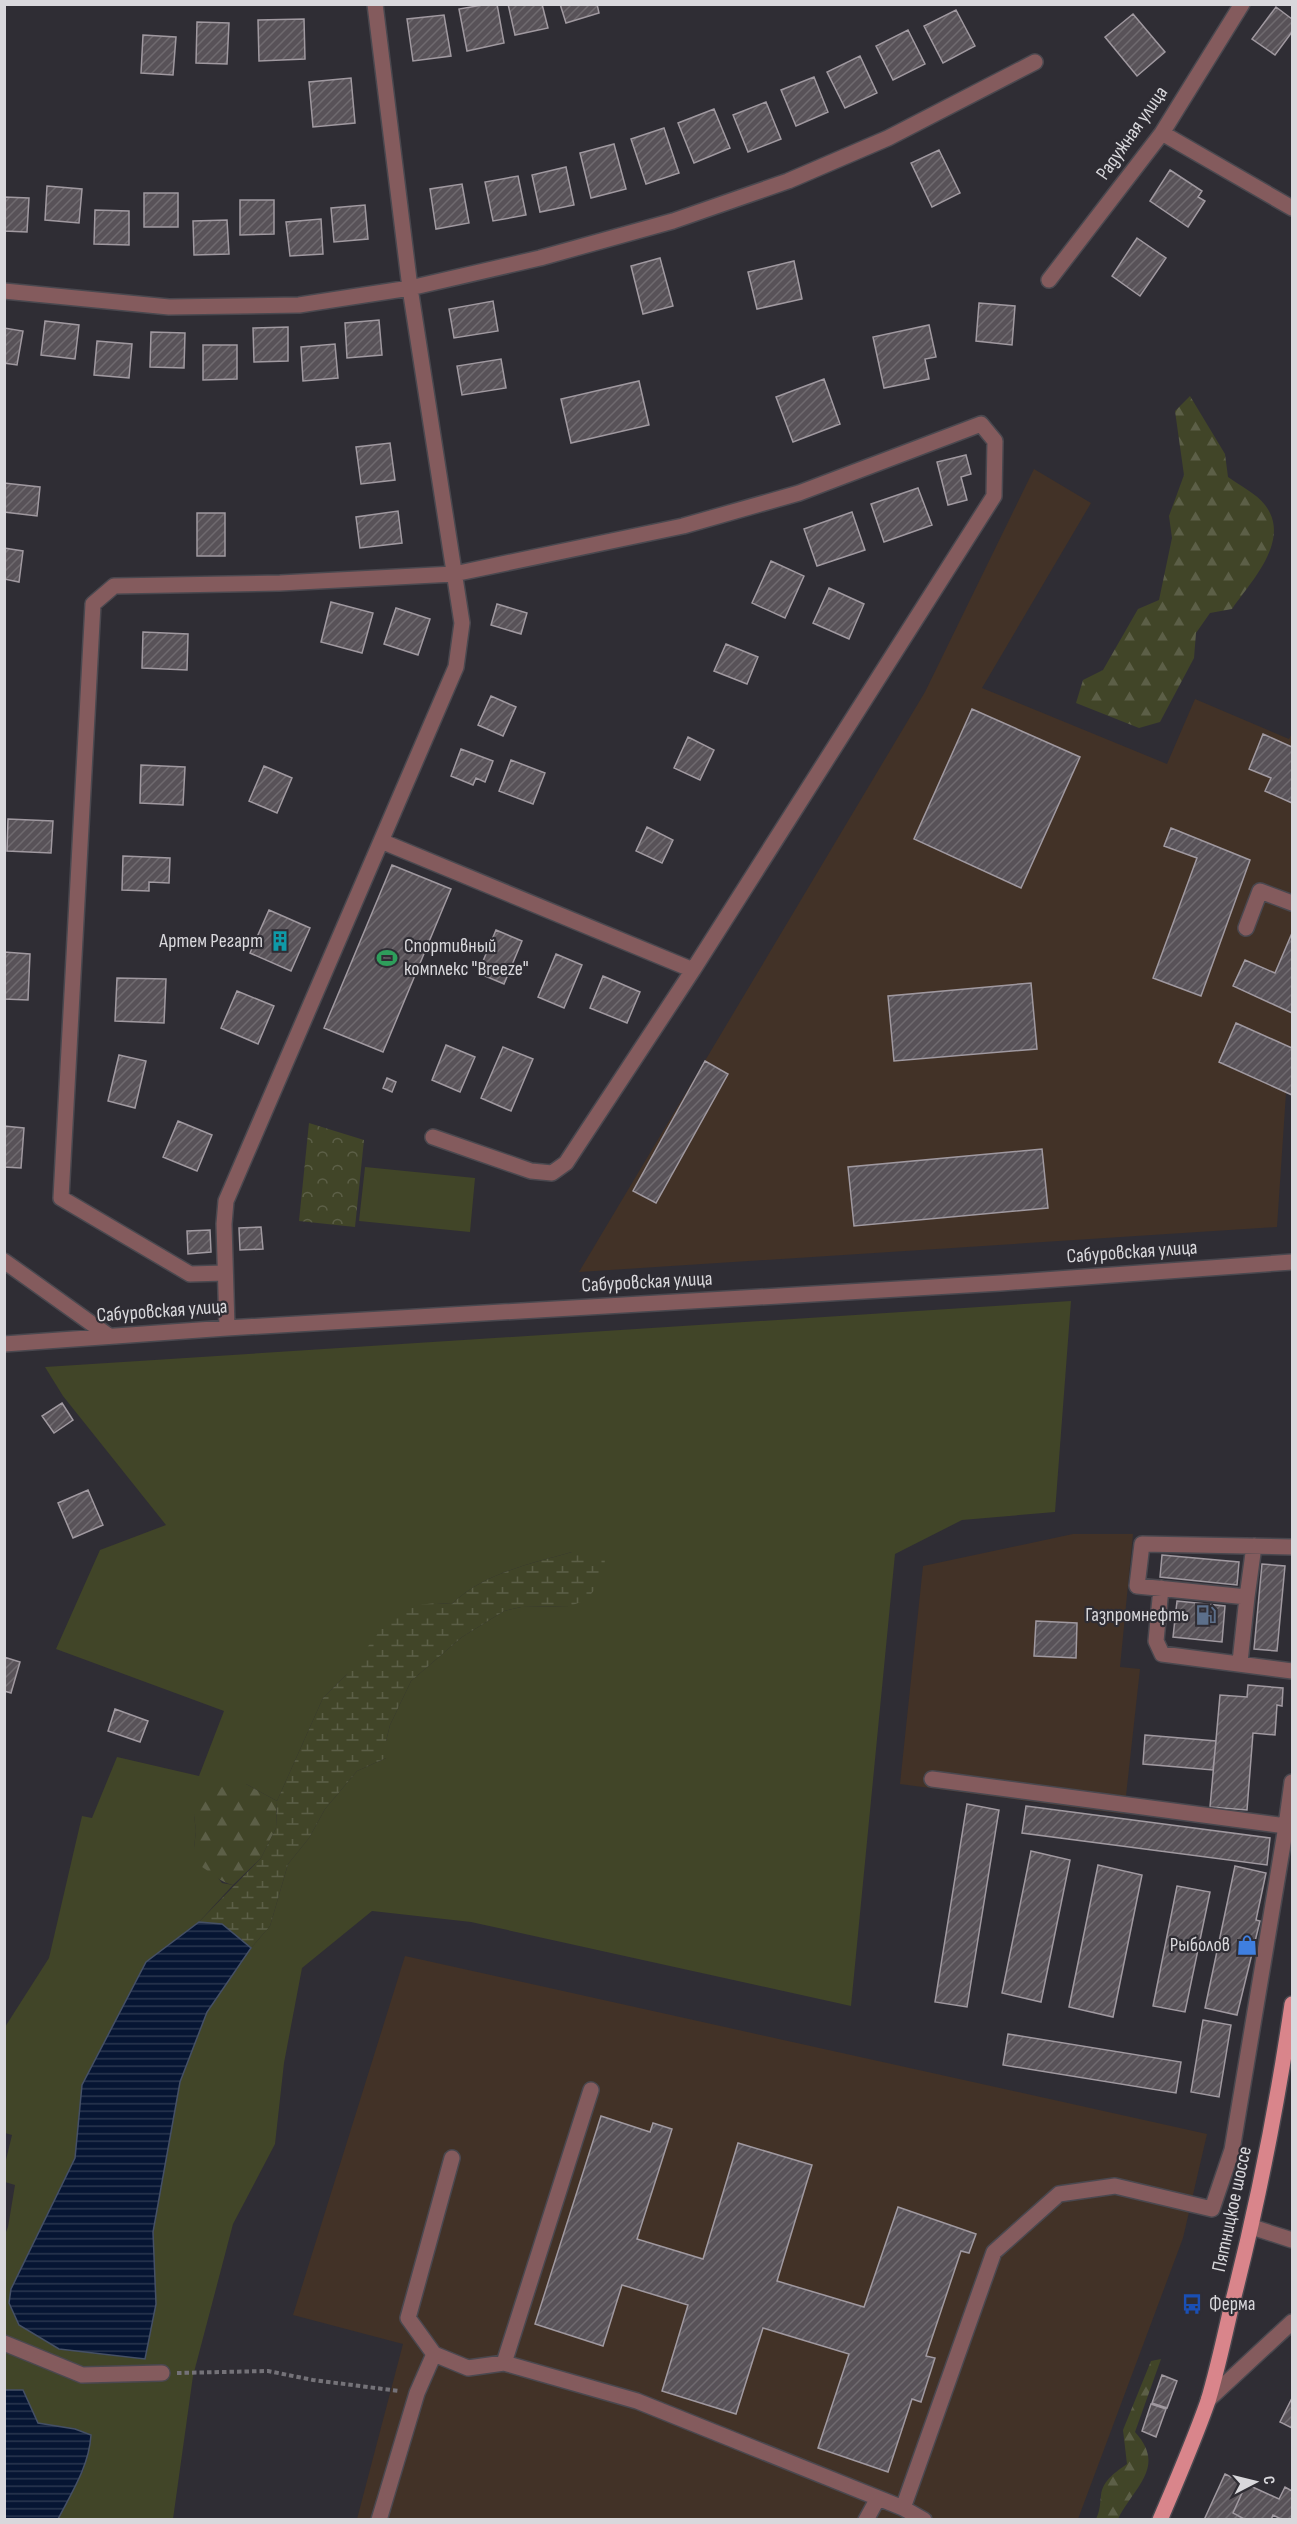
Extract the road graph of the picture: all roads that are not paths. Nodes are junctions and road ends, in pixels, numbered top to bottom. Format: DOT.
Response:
graph roads {
  1 [pos="375,4"];
  2 [pos="1242,4"];
  3 [pos="1035,62"];
  4 [pos="1162,133"];
  5 [pos="1293,208"];
  6 [pos="1049,280"];
  7 [pos="410,288"];
  8 [pos="4,291"];
  9 [pos="454,574"];
  10 [pos="381,841"];
  11 [pos="1293,903"];
  12 [pos="1246,928"];
  13 [pos="693,970"];
  14 [pos="433,1137"];
  15 [pos="4,1261"];
  16 [pos="1293,1262"];
  17 [pos="225,1273"];
  18 [pos="227,1328"];
  19 [pos="109,1336"];
  20 [pos="4,1344"];
  21 [pos="1254,1546"];
  22 [pos="1293,1547"];
  23 [pos="1161,1588"];
  24 [pos="1247,1597"];
  25 [pos="1239,1662"];
  26 [pos="1293,1671"];
  27 [pos="932,1779"];
  28 [pos="1293,1782"];
  29 [pos="1289,1826"];
  30 [pos="1293,2004"];
  31 [pos="591,2090"];
  32 [pos="452,2158"];
  33 [pos="1252,2227"];
  34 [pos="1293,2240"];
  35 [pos="1293,2322"];
  36 [pos="4,2343"];
  37 [pos="434,2354"];
  38 [pos="504,2363"];
  39 [pos="162,2373"];
  40 [pos="1208,2400"];
  41 [pos="878,2498"];
  42 [pos="903,2508"];
  43 [pos="379,2520"];
  44 [pos="866,2520"];
  45 [pos="924,2520"];
  46 [pos="1160,2520"];
  1 -- 7 [label="street"];
  2 -- 4 [label="street, Радужная улица"];
  3 -- 7 [label="street"];
  4 -- 5 [label="street"];
  4 -- 6 [label="street, Радужная улица"];
  7 -- 8 [label="street"];
  7 -- 9 [label="street"];
  9 -- 10 [label="street"];
  9 -- 13 [label="street"];
  9 -- 17 [label="street"];
  10 -- 13 [label="street"];
  10 -- 17 [label="street"];
  11 -- 12 [label="street"];
  13 -- 14 [label="street"];
  15 -- 19 [label="street"];
  16 -- 18 [label="street, Сабуровская улица"];
  17 -- 18 [label="street"];
  18 -- 19 [label="street, Сабуровская улица"];
  19 -- 20 [label="street, Сабуровская улица"];
  21 -- 22 [label="street"];
  21 -- 23 [label="street"];
  21 -- 24 [label="street"];
  23 -- 24 [label="street"];
  23 -- 25 [label="street"];
  24 -- 25 [label="street"];
  25 -- 26 [label="street"];
  27 -- 29 [label="street"];
  28 -- 29 [label="street"];
  29 -- 42 [label="street"];
  30 -- 33 [label="main road, Пятницкое шоссе"];
  31 -- 38 [label="street"];
  32 -- 37 [label="street"];
  33 -- 34 [label="street"];
  33 -- 40 [label="main road, Пятницкое шоссе"];
  35 -- 40 [label="street"];
  36 -- 39 [label="street"];
  37 -- 38 [label="street"];
  37 -- 43 [label="street"];
  38 -- 41 [label="street"];
  40 -- 46 [label="main road, Пятницкое шоссе"];
  41 -- 42 [label="street"];
  41 -- 44 [label="street"];
  42 -- 45 [label="street"];
}
